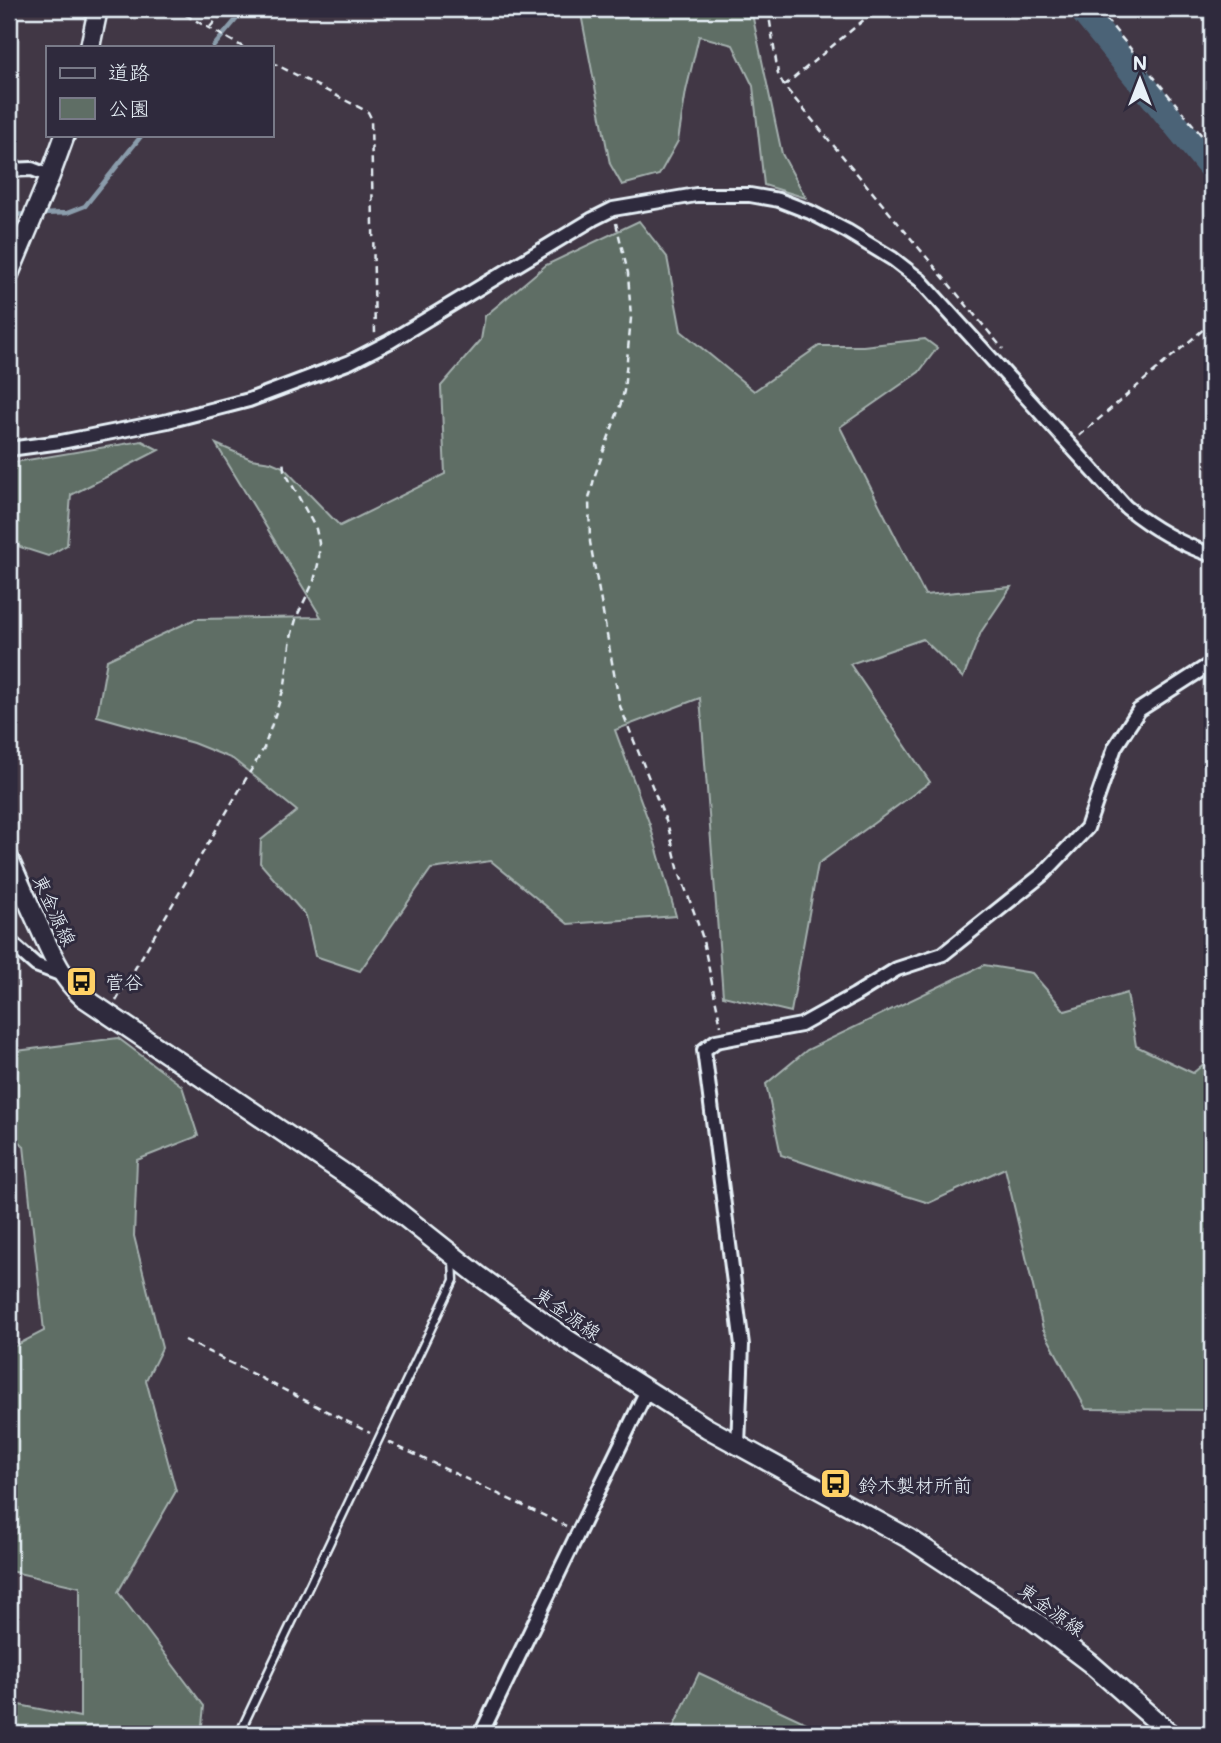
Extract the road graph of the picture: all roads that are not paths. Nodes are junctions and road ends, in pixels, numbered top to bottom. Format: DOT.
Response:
graph roads {
  1 [pos="98,9"];
  2 [pos="90,46"];
  3 [pos="65,136"];
  4 [pos="9,170"];
  5 [pos="50,176"];
  6 [pos="9,274"];
  7 [pos="9,449"];
  8 [pos="1212,555"];
  9 [pos="1212,663"];
  10 [pos="9,859"];
  11 [pos="9,941"];
  12 [pos="63,975"];
  13 [pos="453,1255"];
  14 [pos="647,1390"];
  15 [pos="738,1445"];
  16 [pos="239,1734"];
  17 [pos="481,1734"];
  18 [pos="1171,1734"];
  1 -- 2 [label="main road"];
  3 -- 5 [label="main road"];
  4 -- 5 [label="street"];
  5 -- 6 [label="main road"];
  7 -- 8 [label="street"];
  9 -- 15 [label="street"];
  10 -- 12 [label="main road, 東金源線"];
  11 -- 12 [label="street"];
  12 -- 13 [label="main road, 東金源線"];
  13 -- 14 [label="main road, 東金源線"];
  13 -- 16 [label="lane"];
  14 -- 15 [label="main road, 東金源線"];
  14 -- 17 [label="street"];
  15 -- 18 [label="main road, 東金源線"];
}
